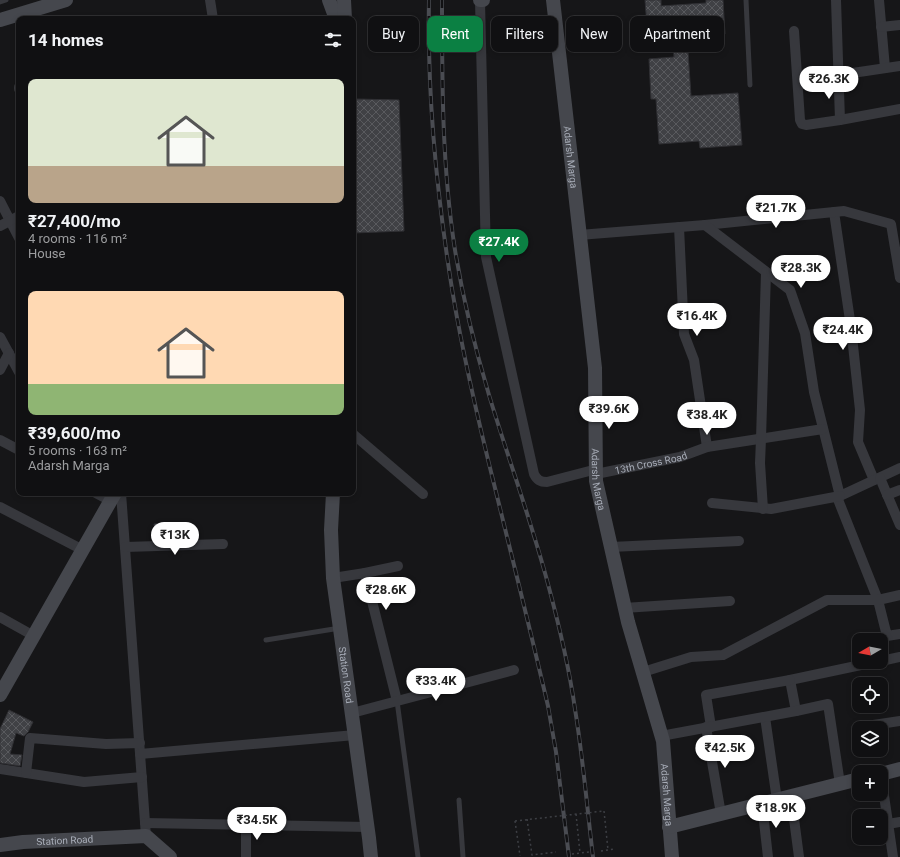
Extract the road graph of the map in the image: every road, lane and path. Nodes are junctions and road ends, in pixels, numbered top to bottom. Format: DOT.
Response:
graph roads {
  1 [pos="6,0"];
  2 [pos="210,0"];
  3 [pos="329,0"];
  4 [pos="344,0"];
  5 [pos="480,0"];
  6 [pos="483,0"];
  7 [pos="553,0"];
  8 [pos="746,0"];
  9 [pos="836,0"];
  10 [pos="879,0"];
  11 [pos="60,1"];
  12 [pos="0,2"];
  13 [pos="213,16"];
  14 [pos="335,16"];
  15 [pos="345,16"];
  16 [pos="0,20"];
  17 [pos="900,25"];
  18 [pos="881,27"];
  19 [pos="794,31"];
  20 [pos="900,66"];
  21 [pos="885,68"];
  22 [pos="839,75"];
  23 [pos="750,85"];
  24 [pos="900,109"];
  25 [pos="840,120"];
  26 [pos="0,201"];
  27 [pos="834,212"];
  28 [pos="15,218"];
  29 [pos="705,225"];
  30 [pos="0,226"];
  31 [pos="679,227"];
  32 [pos="579,235"];
  33 [pos="766,272"];
  34 [pos="900,278"];
  35 [pos="0,337"];
  36 [pos="9,353"];
  37 [pos="16,366"];
  38 [pos="0,370"];
  39 [pos="823,429"];
  40 [pos="356,437"];
  41 [pos="761,438"];
  42 [pos="0,440"];
  43 [pos="707,447"];
  44 [pos="16,448"];
  45 [pos="900,468"];
  46 [pos="596,472"];
  47 [pos="877,479"];
  48 [pos="900,490"];
  49 [pos="423,494"];
  50 [pos="887,495"];
  51 [pos="116,496"];
  52 [pos="333,496"];
  53 [pos="839,497"];
  54 [pos="712,503"];
  55 [pos="0,507"];
  56 [pos="763,509"];
  57 [pos="900,525"];
  58 [pos="739,541"];
  59 [pos="223,544"];
  60 [pos="125,547"];
  61 [pos="611,548"];
  62 [pos="83,550"];
  63 [pos="398,566"];
  64 [pos="365,573"];
  65 [pos="334,578"];
  66 [pos="900,595"];
  67 [pos="878,600"];
  68 [pos="730,601"];
  69 [pos="624,608"];
  70 [pos="0,617"];
  71 [pos="340,628"];
  72 [pos="900,634"];
  73 [pos="34,636"];
  74 [pos="266,640"];
  75 [pos="900,657"];
  76 [pos="888,660"];
  77 [pos="852,667"];
  78 [pos="514,670"];
  79 [pos="643,672"];
  80 [pos="790,680"];
  81 [pos="0,695"];
  82 [pos="397,700"];
  83 [pos="796,711"];
  84 [pos="352,713"];
  85 [pos="765,717"];
  86 [pos="900,721"];
  87 [pos="888,723"];
  88 [pos="709,727"];
  89 [pos="355,735"];
  90 [pos="661,736"];
  91 [pos="140,748"];
  92 [pos="0,769"];
  93 [pos="900,769"];
  94 [pos="888,772"];
  95 [pos="26,773"];
  96 [pos="142,777"];
  97 [pos="852,781"];
  98 [pos="840,784"];
  99 [pos="784,798"];
  100 [pos="459,800"];
  101 [pos="762,804"];
  102 [pos="576,814"];
  103 [pos="721,814"];
  104 [pos="527,819"];
  105 [pos="900,822"];
  106 [pos="888,824"];
  107 [pos="246,825"];
  108 [pos="368,827"];
  109 [pos="669,827"];
  110 [pos="146,830"];
  111 [pos="0,845"];
  112 [pos="615,849"];
  113 [pos="608,850"];
  114 [pos="895,850"];
  115 [pos="601,851"];
  116 [pos="556,852"];
  117 [pos="589,852"];
  118 [pos="580,853"];
  119 [pos="572,854"];
  120 [pos="520,856"];
  121 [pos="170,857"];
  122 [pos="246,857"];
  123 [pos="371,857"];
  124 [pos="418,857"];
  125 [pos="462,857"];
  126 [pos="672,857"];
  127 [pos="768,857"];
  128 [pos="799,857"];
  1 -- 12 [label="lane"];
  2 -- 13 [label="street"];
  3 -- 14 [label="main road"];
  4 -- 15 [label="main road"];
  5 -- 6 [label="main road"];
  5 -- 46 [label="street, 13th Cross Road"];
  7 -- 32 [label="main road, Adarsh Marga"];
  8 -- 23 [label="lane"];
  9 -- 22 [label="street"];
  10 -- 18 [label="street"];
  11 -- 16 [label="main road"];
  17 -- 18 [label="street"];
  18 -- 21 [label="street"];
  19 -- 25 [label="street"];
  20 -- 21 [label="street"];
  21 -- 22 [label="street"];
  22 -- 25 [label="street"];
  24 -- 25 [label="street"];
  26 -- 28 [label="street"];
  27 -- 29 [label="street"];
  27 -- 34 [label="street"];
  27 -- 47 [label="street"];
  28 -- 30 [label="street"];
  29 -- 31 [label="street"];
  29 -- 33 [label="street"];
  31 -- 32 [label="street"];
  31 -- 43 [label="street"];
  32 -- 46 [label="main road, Adarsh Marga"];
  33 -- 39 [label="street"];
  33 -- 41 [label="street"];
  35 -- 36 [label="street"];
  36 -- 37 [label="street"];
  36 -- 38 [label="street"];
  39 -- 41 [label="street, 13th Cross Road"];
  39 -- 53 [label="street"];
  40 -- 49 [label="street"];
  41 -- 43 [label="street, 13th Cross Road"];
  41 -- 56 [label="street"];
  42 -- 44 [label="street"];
  43 -- 46 [label="street, 13th Cross Road"];
  45 -- 47 [label="street"];
  46 -- 61 [label="main road, Adarsh Marga"];
  47 -- 50 [label="street"];
  47 -- 53 [label="street"];
  48 -- 50 [label="street"];
  50 -- 57 [label="street"];
  51 -- 60 [label="street"];
  51 -- 62 [label="main road"];
  52 -- 65 [label="main road, Station Road"];
  53 -- 56 [label="street"];
  53 -- 67 [label="street"];
  54 -- 56 [label="street"];
  55 -- 62 [label="street"];
  58 -- 61 [label="street"];
  59 -- 60 [label="street"];
  60 -- 91 [label="street"];
  61 -- 69 [label="main road, Adarsh Marga"];
  62 -- 73 [label="main road"];
  63 -- 64 [label="street"];
  64 -- 65 [label="street"];
  64 -- 82 [label="street"];
  65 -- 71 [label="main road, Station Road"];
  66 -- 67 [label="street"];
  67 -- 72 [label="street"];
  67 -- 79 [label="street"];
  68 -- 69 [label="street"];
  69 -- 79 [label="main road, Adarsh Marga"];
  70 -- 73 [label="street"];
  71 -- 74 [label="lane"];
  71 -- 84 [label="main road, Station Road"];
  73 -- 81 [label="main road"];
  75 -- 76 [label="street"];
  77 -- 80 [label="street"];
  78 -- 82 [label="street"];
  79 -- 90 [label="main road, Adarsh Marga"];
  80 -- 83 [label="street"];
  80 -- 88 [label="street"];
  82 -- 84 [label="street"];
  82 -- 124 [label="lane"];
  83 -- 85 [label="street"];
  83 -- 98 [label="street"];
  84 -- 89 [label="main road, Station Road"];
  85 -- 88 [label="street"];
  85 -- 99 [label="street"];
  86 -- 87 [label="street"];
  88 -- 90 [label="street"];
  88 -- 103 [label="street"];
  89 -- 91 [label="street"];
  89 -- 108 [label="main road, Station Road"];
  90 -- 109 [label="main road, Adarsh Marga"];
  91 -- 95 [label="street"];
  91 -- 96 [label="street"];
  92 -- 95 [label="street"];
  93 -- 94 [label="main road"];
  95 -- 96 [label="street"];
  96 -- 110 [label="street"];
  97 -- 98 [label="main road"];
  98 -- 99 [label="main road"];
  99 -- 101 [label="main road"];
  99 -- 128 [label="street"];
  100 -- 125 [label="lane"];
  101 -- 103 [label="main road"];
  101 -- 127 [label="street"];
  102 -- 104 [label="path, bridge"];
  102 -- 113 [label="path, bridge"];
  102 -- 118 [label="path"];
  103 -- 109 [label="main road"];
  104 -- 116 [label="path"];
  104 -- 120 [label="path, bridge"];
  105 -- 106 [label="street"];
  106 -- 114 [label="street"];
  107 -- 108 [label="street"];
  107 -- 110 [label="street"];
  107 -- 122 [label="street"];
  108 -- 123 [label="main road, Station Road"];
  109 -- 126 [label="main road, Adarsh Marga"];
  110 -- 111 [label="main road, Station Road"];
  110 -- 121 [label="main road"];
  112 -- 113 [label="path"];
  113 -- 115 [label="path"];
  117 -- 118 [label="path"];
  118 -- 119 [label="path"];
}
